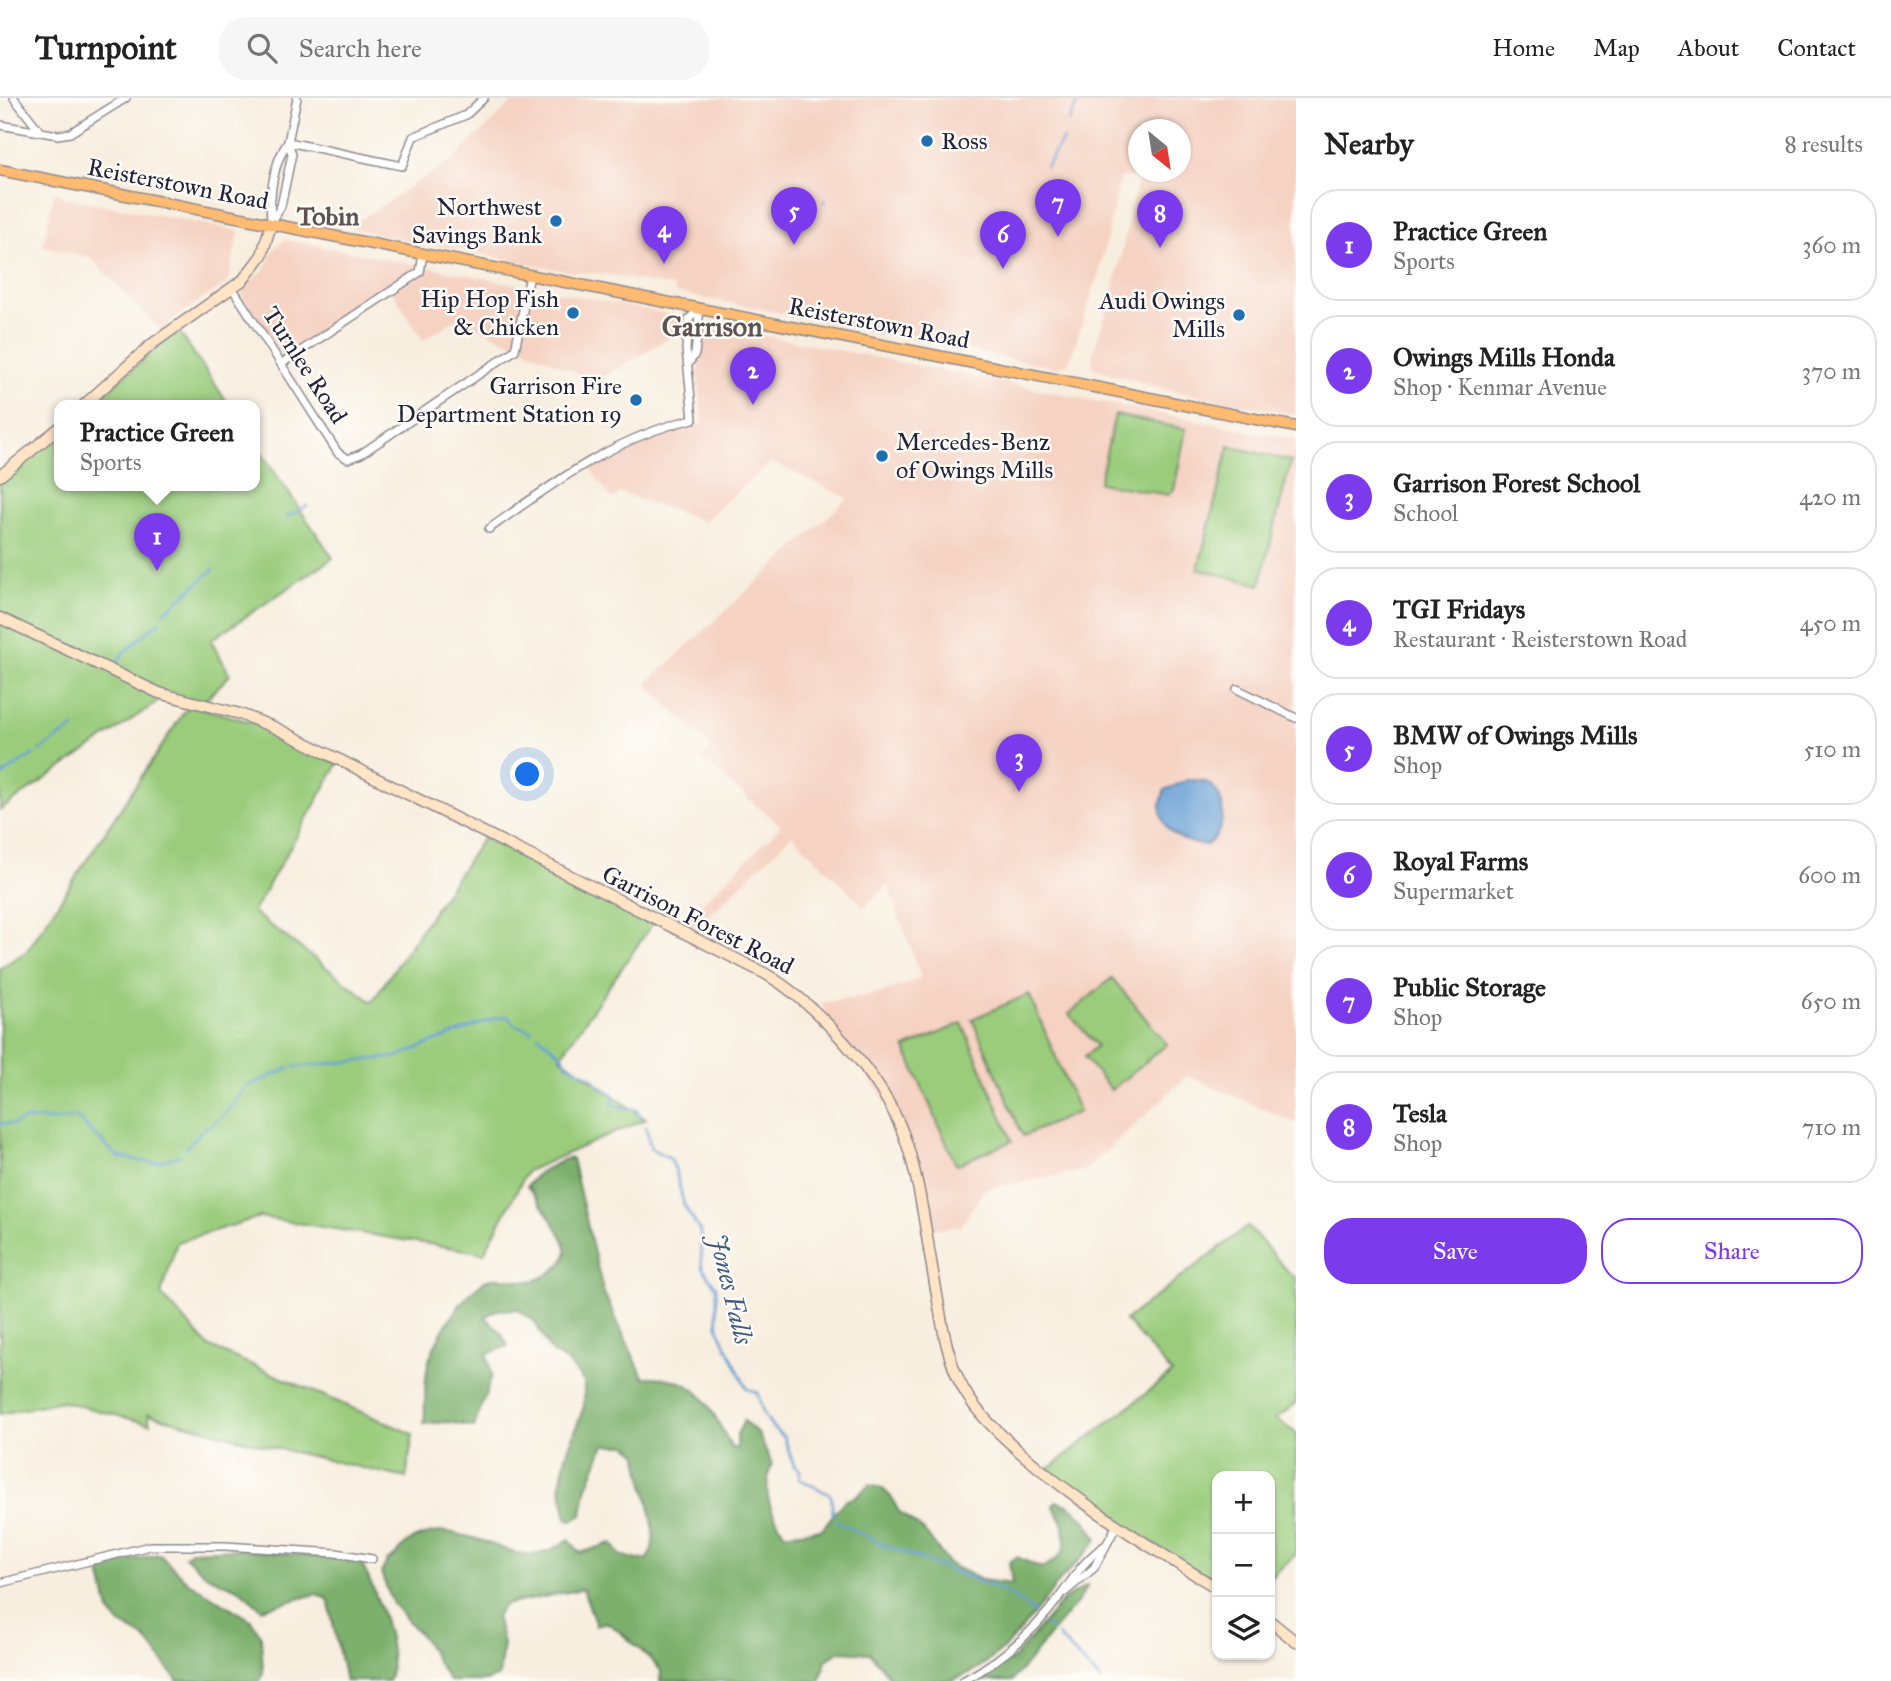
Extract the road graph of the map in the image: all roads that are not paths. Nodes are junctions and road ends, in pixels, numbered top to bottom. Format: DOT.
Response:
graph roads {
  1 [pos="14,98"];
  2 [pos="125,98"];
  3 [pos="297,98"];
  4 [pos="484,98"];
  5 [pos="0,125"];
  6 [pos="38,129"];
  7 [pos="288,142"];
  8 [pos="0,170"];
  9 [pos="271,224"];
  10 [pos="423,254"];
  11 [pos="530,275"];
  12 [pos="233,289"];
  13 [pos="700,308"];
  14 [pos="281,364"];
  15 [pos="90,400"];
  16 [pos="1296,427"];
  17 [pos="54,432"];
  18 [pos="0,476"];
  19 [pos="489,529"];
  20 [pos="0,618"];
  21 [pos="1237,688"];
  22 [pos="1296,718"];
  23 [pos="1117,1525"];
  24 [pos="373,1559"];
  25 [pos="0,1583"];
  26 [pos="1212,1585"];
  27 [pos="1275,1625"];
  28 [pos="1296,1642"];
  29 [pos="963,1681"];
  1 -- 6 [label="street"];
  2 -- 6 [label="street"];
  3 -- 7 [label="street"];
  4 -- 7 [label="street"];
  5 -- 6 [label="street"];
  7 -- 9 [label="street"];
  8 -- 9 [label="main road, Reisterstown Road"];
  9 -- 10 [label="main road, Reisterstown Road"];
  9 -- 12 [label="main road"];
  10 -- 11 [label="main road, Reisterstown Road"];
  10 -- 14 [label="street"];
  11 -- 13 [label="main road, Reisterstown Road"];
  11 -- 14 [label="street, Turnlee Road"];
  12 -- 14 [label="street, Turnlee Road"];
  12 -- 15 [label="main road"];
  13 -- 16 [label="main road, Reisterstown Road"];
  13 -- 19 [label="street"];
  17 -- 18 [label="main road"];
  20 -- 23 [label="main road, Garrison Forest Road"];
  21 -- 22 [label="street"];
  23 -- 26 [label="main road, Garrison Forest Road"];
  23 -- 29 [label="street"];
  24 -- 25 [label="street"];
  27 -- 28 [label="main road"];
}
